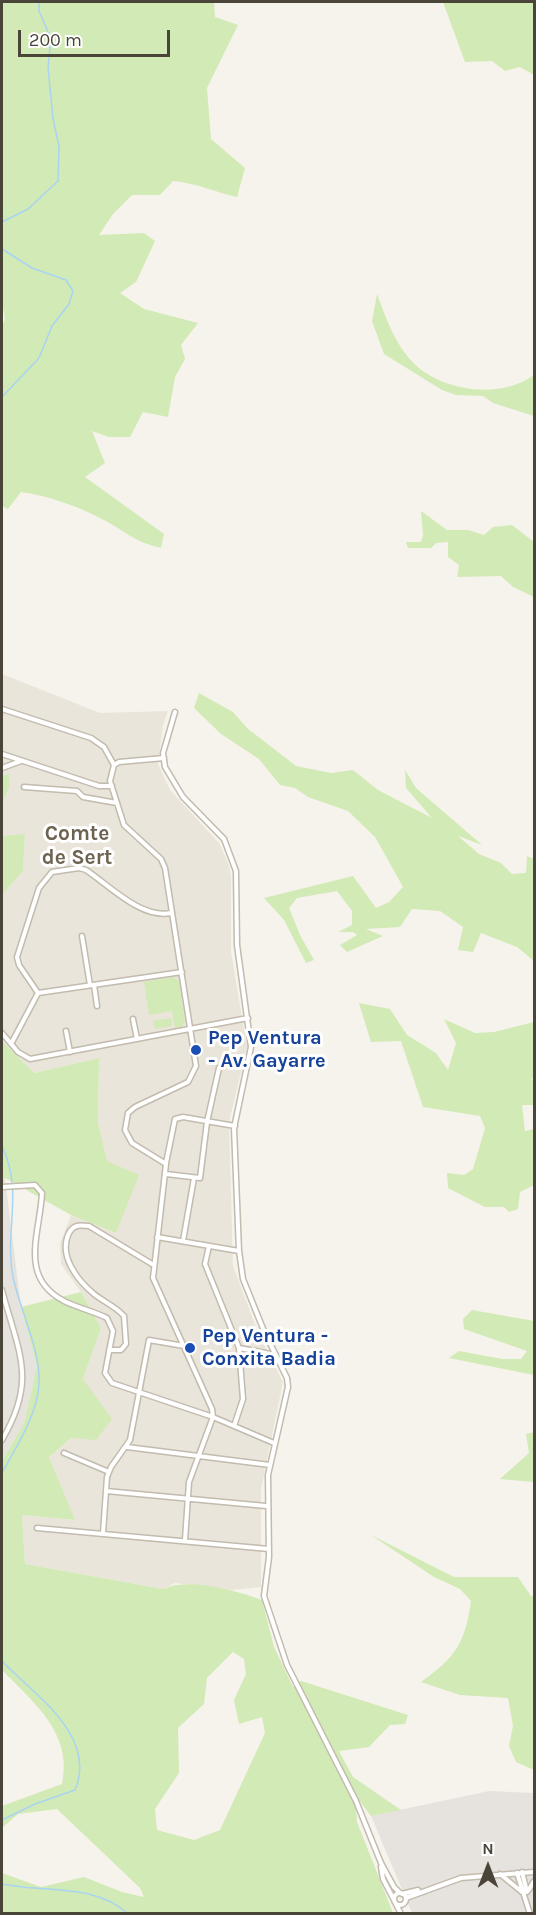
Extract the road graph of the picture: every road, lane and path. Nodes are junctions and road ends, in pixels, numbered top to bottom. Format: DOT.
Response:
graph roads {
  1 [pos="2,709"];
  2 [pos="175,712"];
  3 [pos="2,754"];
  4 [pos="164,758"];
  5 [pos="22,761"];
  6 [pos="114,765"];
  7 [pos="2,768"];
  8 [pos="112,786"];
  9 [pos="24,787"];
  10 [pos="117,803"];
  11 [pos="172,913"];
  12 [pos="82,936"];
  13 [pos="182,972"];
  14 [pos="92,985"];
  15 [pos="38,993"];
  16 [pos="97,1006"];
  17 [pos="248,1018"];
  18 [pos="133,1019"];
  19 [pos="190,1029"];
  20 [pos="66,1031"];
  21 [pos="2,1033"];
  22 [pos="137,1039"];
  23 [pos="11,1044"];
  24 [pos="70,1052"];
  25 [pos="219,1068"];
  26 [pos="207,1122"];
  27 [pos="235,1126"];
  28 [pos="166,1164"];
  29 [pos="166,1174"];
  30 [pos="194,1179"];
  31 [pos="2,1187"];
  32 [pos="157,1238"];
  33 [pos="183,1241"];
  34 [pos="209,1246"];
  35 [pos="238,1251"];
  36 [pos="153,1264"];
  37 [pos="2,1290"];
  38 [pos="184,1346"];
  39 [pos="239,1348"];
  40 [pos="109,1350"];
  41 [pos="276,1355"];
  42 [pos="139,1392"];
  43 [pos="213,1417"];
  44 [pos="234,1426"];
  45 [pos="2,1440"];
  46 [pos="274,1443"];
  47 [pos="127,1447"];
  48 [pos="64,1453"];
  49 [pos="198,1455"];
  50 [pos="270,1465"];
  51 [pos="109,1472"];
  52 [pos="106,1491"];
  53 [pos="187,1498"];
  54 [pos="267,1506"];
  55 [pos="37,1528"];
  56 [pos="103,1533"];
  57 [pos="184,1540"];
  58 [pos="269,1549"];
  59 [pos="381,1863"];
  60 [pos="534,1872"];
  61 [pos="500,1873"];
  62 [pos="519,1873"];
  63 [pos="534,1881"];
  64 [pos="425,1889"];
  65 [pos="401,1893"];
  66 [pos="525,1894"];
  67 [pos="406,1898"];
  68 [pos="395,1901"];
  69 [pos="404,1903"];
  70 [pos="401,1914"];
  71 [pos="530,1914"];
  1 -- 6 [label="street"];
  2 -- 4 [label="street"];
  3 -- 5 [label="street"];
  4 -- 6 [label="street"];
  4 -- 17 [label="street"];
  5 -- 7 [label="street"];
  5 -- 8 [label="street"];
  6 -- 8 [label="street"];
  8 -- 10 [label="street"];
  9 -- 10 [label="street"];
  10 -- 11 [label="street"];
  11 -- 13 [label="street"];
  11 -- 15 [label="street"];
  12 -- 14 [label="street"];
  13 -- 14 [label="street"];
  13 -- 19 [label="street"];
  14 -- 15 [label="street"];
  14 -- 16 [label="street"];
  15 -- 23 [label="street"];
  17 -- 19 [label="street"];
  17 -- 27 [label="street"];
  18 -- 22 [label="street"];
  19 -- 22 [label="street"];
  19 -- 28 [label="street"];
  20 -- 24 [label="street"];
  21 -- 23 [label="street"];
  22 -- 24 [label="street"];
  23 -- 24 [label="street"];
  25 -- 26 [label="street"];
  26 -- 27 [label="street"];
  26 -- 28 [label="street"];
  26 -- 30 [label="street"];
  27 -- 35 [label="street"];
  28 -- 29 [label="street"];
  29 -- 30 [label="street"];
  29 -- 32 [label="street"];
  30 -- 33 [label="street"];
  31 -- 40 [label="street"];
  32 -- 33 [label="street"];
  32 -- 36 [label="street"];
  33 -- 34 [label="street"];
  34 -- 35 [label="street"];
  34 -- 39 [label="street"];
  35 -- 41 [label="street"];
  36 -- 38 [label="street"];
  36 -- 40 [label="street"];
  37 -- 45 [label="street"];
  38 -- 42 [label="street"];
  38 -- 43 [label="street"];
  39 -- 41 [label="street"];
  39 -- 44 [label="street"];
  40 -- 42 [label="street"];
  41 -- 46 [label="street"];
  42 -- 43 [label="street"];
  42 -- 47 [label="street"];
  43 -- 44 [label="street"];
  43 -- 49 [label="street"];
  44 -- 46 [label="street"];
  46 -- 50 [label="street"];
  47 -- 49 [label="street"];
  47 -- 51 [label="street"];
  48 -- 51 [label="street"];
  49 -- 50 [label="street"];
  49 -- 53 [label="street"];
  50 -- 54 [label="street"];
  51 -- 52 [label="street"];
  52 -- 53 [label="street"];
  52 -- 56 [label="street"];
  53 -- 54 [label="street"];
  53 -- 57 [label="street"];
  54 -- 58 [label="street"];
  55 -- 56 [label="street"];
  56 -- 57 [label="street"];
  57 -- 58 [label="street"];
  58 -- 59 [label="street"];
  59 -- 65 [label="street"];
  59 -- 68 [label="street"];
  60 -- 62 [label="street"];
  61 -- 62 [label="street"];
  61 -- 64 [label="street"];
  61 -- 66 [label="street"];
  62 -- 66 [label="street"];
  63 -- 66 [label="street"];
  64 -- 65 [label="street"];
  64 -- 67 [label="street"];
  65 -- 67 [label="street"];
  65 -- 68 [label="street"];
  66 -- 71 [label="street"];
  67 -- 69 [label="street"];
  68 -- 69 [label="street"];
  68 -- 70 [label="street"];
  69 -- 70 [label="street"];
}
